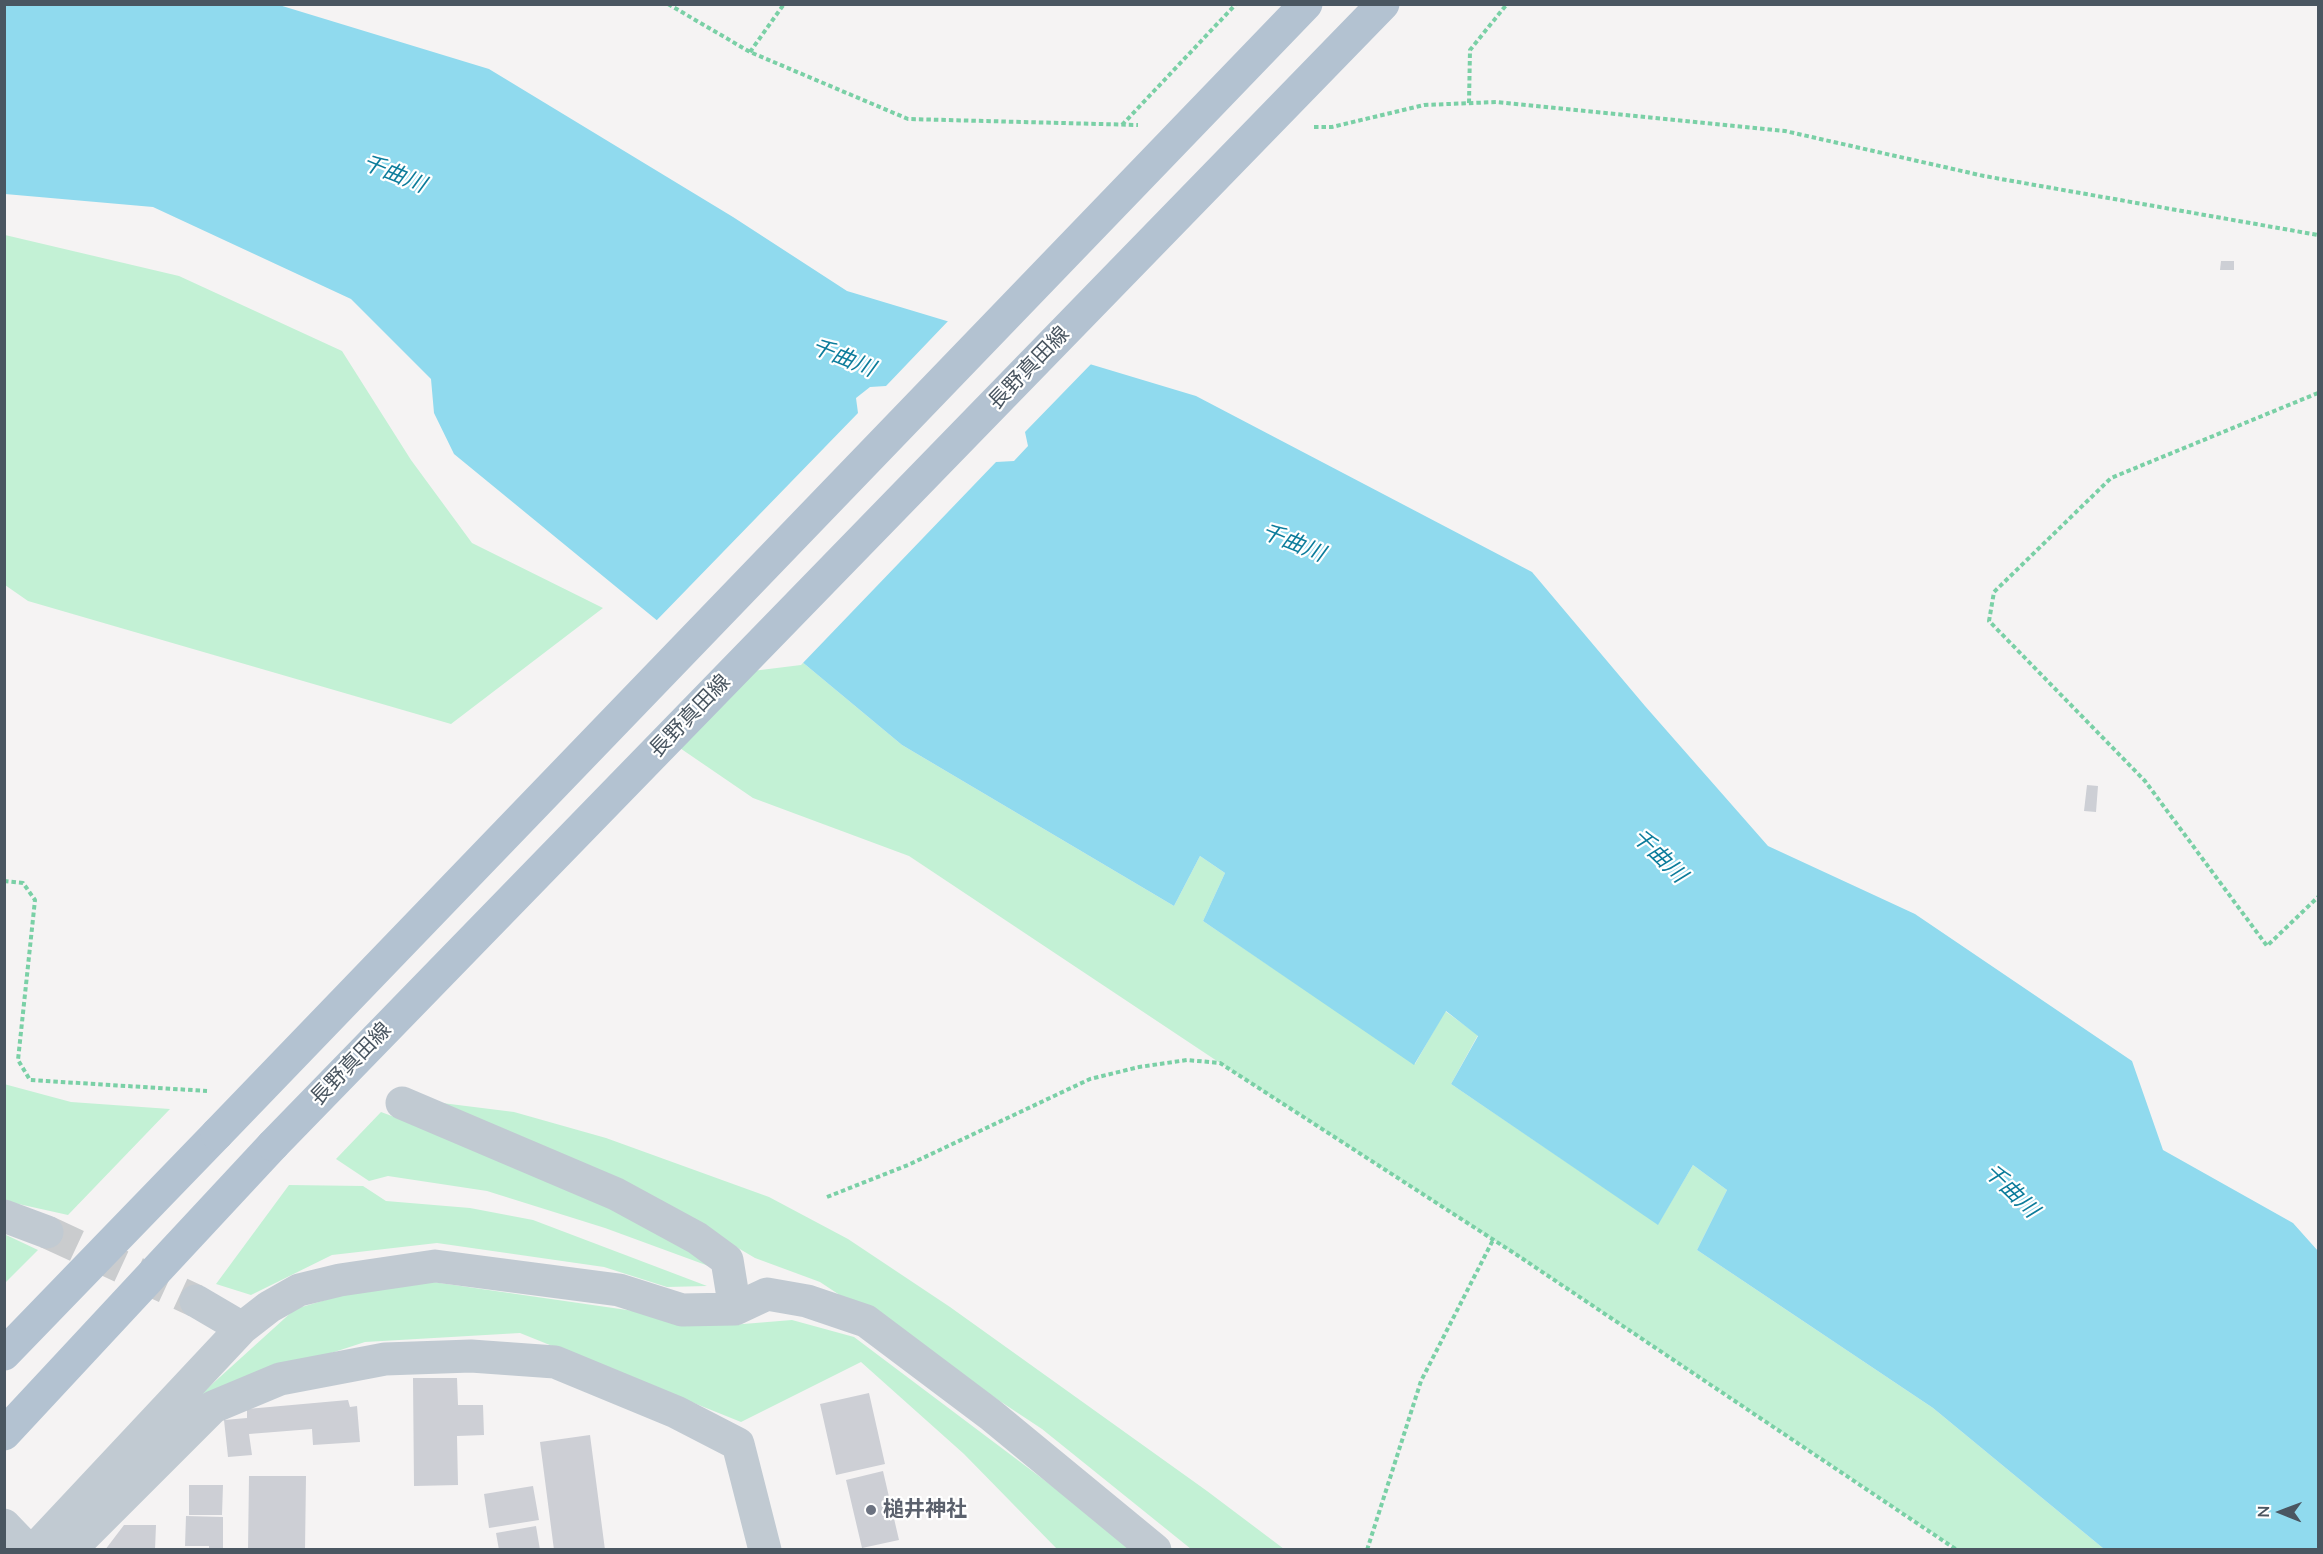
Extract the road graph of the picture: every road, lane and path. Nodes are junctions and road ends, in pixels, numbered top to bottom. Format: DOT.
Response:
graph roads {
  1 [pos="668,4"];
  2 [pos="784,4"];
  3 [pos="1236,4"];
  4 [pos="1306,4"];
  5 [pos="1383,4"];
  6 [pos="1507,4"];
  7 [pos="750,52"];
  8 [pos="1469,103"];
  9 [pos="1122,125"];
  10 [pos="1146,125"];
  11 [pos="1309,127"];
  12 [pos="2319,235"];
  13 [pos="2319,393"];
  14 [pos="4,881"];
  15 [pos="2319,897"];
  16 [pos="216,1091"];
  17 [pos="402,1103"];
  18 [pos="827,1197"];
  19 [pos="4,1216"];
  20 [pos="48,1232"];
  21 [pos="1493,1240"];
  22 [pos="196,1301"];
  23 [pos="735,1309"];
  24 [pos="242,1328"];
  25 [pos="4,1354"];
  26 [pos="4,1434"];
  27 [pos="4,1525"];
  28 [pos="28,1550"];
  29 [pos="34,1550"];
  30 [pos="70,1550"];
  31 [pos="765,1550"];
  32 [pos="1155,1550"];
  33 [pos="1367,1550"];
  34 [pos="1958,1550"];
  1 -- 7 [label="path"];
  2 -- 7 [label="path"];
  3 -- 9 [label="path"];
  4 -- 25 [label="main road, bridge"];
  5 -- 26 [label="main road, 長野真田線, bridge"];
  6 -- 8 [label="path"];
  7 -- 9 [label="path"];
  8 -- 11 [label="path"];
  8 -- 12 [label="path"];
  9 -- 10 [label="path"];
  13 -- 15 [label="path"];
  14 -- 16 [label="path"];
  17 -- 23 [label="street"];
  18 -- 21 [label="path"];
  19 -- 20 [label="street"];
  21 -- 33 [label="path"];
  21 -- 34 [label="path"];
  22 -- 24 [label="street"];
  23 -- 24 [label="street"];
  23 -- 32 [label="street"];
  24 -- 29 [label="street"];
  27 -- 28 [label="street"];
  30 -- 31 [label="street"];
}
